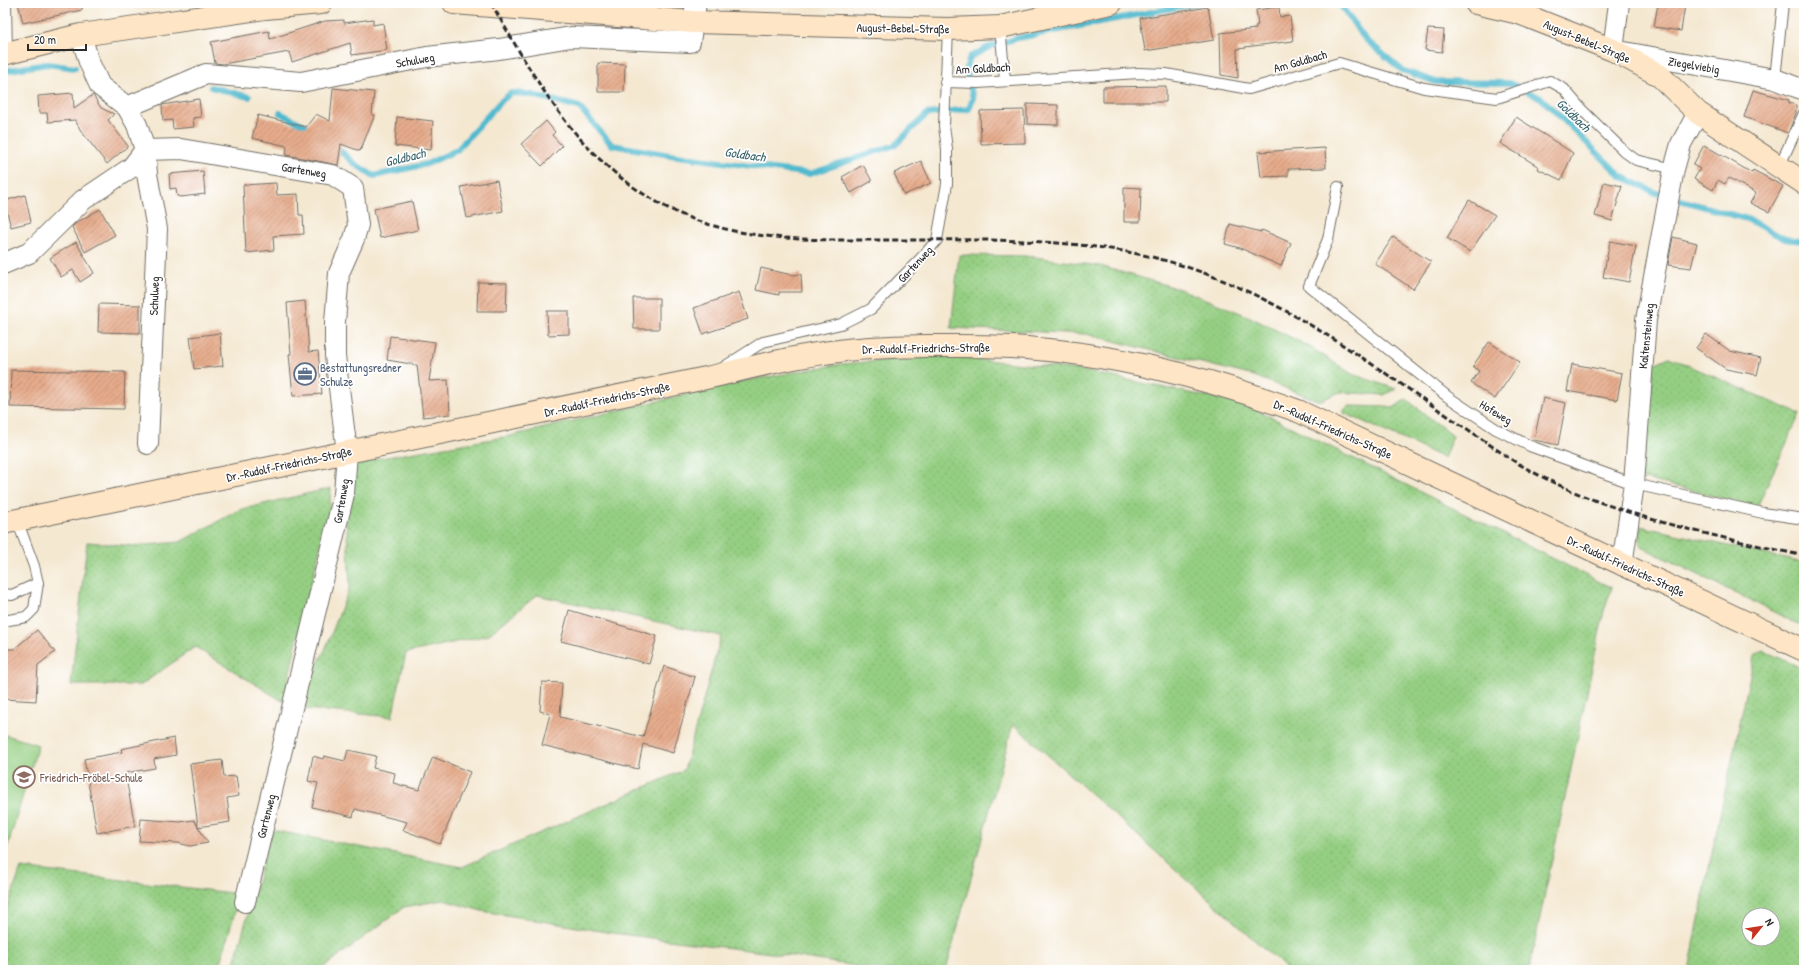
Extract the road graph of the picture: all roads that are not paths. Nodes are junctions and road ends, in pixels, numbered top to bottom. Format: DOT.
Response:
graph roads {
  1 [pos="6,3"];
  2 [pos="321,3"];
  3 [pos="454,3"];
  4 [pos="1111,3"];
  5 [pos="1476,3"];
  6 [pos="1619,3"];
  7 [pos="1783,3"];
  8 [pos="265,5"];
  9 [pos="694,13"];
  10 [pos="1000,27"];
  11 [pos="948,29"];
  12 [pos="81,35"];
  13 [pos="1613,50"];
  14 [pos="5,54"];
  15 [pos="1775,79"];
  16 [pos="1005,80"];
  17 [pos="945,82"];
  18 [pos="1804,90"];
  19 [pos="127,107"];
  20 [pos="1804,113"];
  21 [pos="1698,114"];
  22 [pos="145,150"];
  23 [pos="1779,167"];
  24 [pos="1672,178"];
  25 [pos="1804,184"];
  26 [pos="1338,187"];
  27 [pos="3,264"];
  28 [pos="706,378"];
  29 [pos="148,444"];
  30 [pos="347,452"];
  31 [pos="1634,484"];
  32 [pos="1804,519"];
  33 [pos="10,522"];
  34 [pos="1622,565"];
  35 [pos="38,583"];
  36 [pos="3,594"];
  37 [pos="3,621"];
  38 [pos="1804,650"];
  39 [pos="245,902"];
  1 -- 14 [label="lane"];
  2 -- 8 [label="main road"];
  3 -- 9 [label="main road, August-Bebel-Straße"];
  4 -- 10 [label="main road, August-Bebel-Straße"];
  5 -- 13 [label="main road, August-Bebel-Straße"];
  6 -- 13 [label="street"];
  7 -- 15 [label="lane"];
  8 -- 12 [label="main road"];
  9 -- 11 [label="main road, August-Bebel-Straße"];
  9 -- 19 [label="street, Schulweg"];
  10 -- 11 [label="main road, August-Bebel-Straße"];
  10 -- 16 [label="lane"];
  11 -- 17 [label="lane, Gartenweg"];
  12 -- 14 [label="main road"];
  12 -- 19 [label="street, Schulweg"];
  13 -- 15 [label="street, Ziegelviebig"];
  13 -- 21 [label="main road, August-Bebel-Straße"];
  15 -- 18 [label="street, Ziegelviebig"];
  16 -- 17 [label="lane, Am Goldbach"];
  16 -- 24 [label="lane, Am Goldbach"];
  17 -- 28 [label="lane, Gartenweg"];
  19 -- 22 [label="street, Schulweg"];
  20 -- 23 [label="lane"];
  21 -- 23 [label="main road, August-Bebel-Straße"];
  21 -- 24 [label="street, Kaltensteinweg"];
  22 -- 27 [label="street"];
  22 -- 29 [label="street, Schulweg"];
  22 -- 30 [label="street, Gartenweg"];
  23 -- 25 [label="main road, August-Bebel-Straße"];
  24 -- 31 [label="street, Kaltensteinweg"];
  26 -- 31 [label="lane, Hofeweg"];
  28 -- 30 [label="main road, Dr.-Rudolf-Friedrichs-Straße"];
  28 -- 34 [label="main road, Dr.-Rudolf-Friedrichs-Straße"];
  30 -- 33 [label="main road, Dr.-Rudolf-Friedrichs-Straße"];
  30 -- 39 [label="street, Gartenweg"];
  31 -- 32 [label="lane, Hofeweg"];
  31 -- 34 [label="street, Kaltensteinweg"];
  33 -- 35 [label="lane"];
  34 -- 38 [label="main road, Dr.-Rudolf-Friedrichs-Straße"];
  35 -- 36 [label="lane"];
  35 -- 37 [label="lane"];
}
